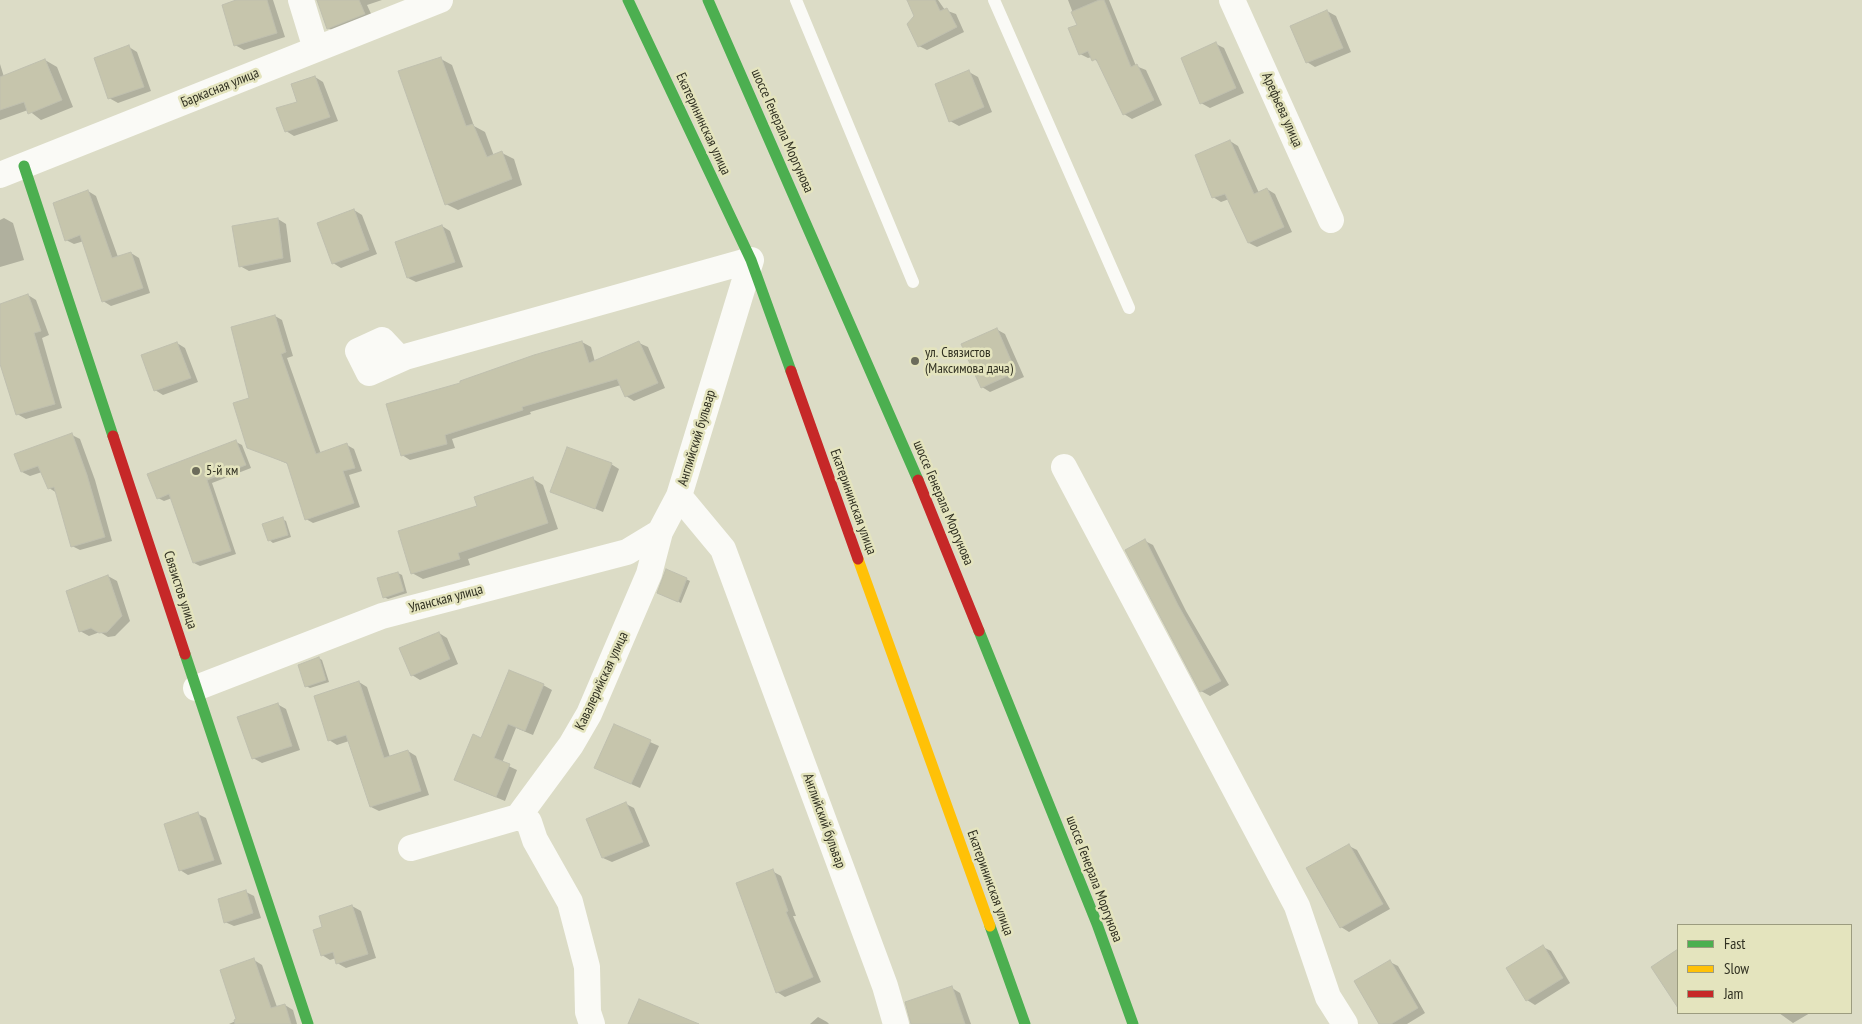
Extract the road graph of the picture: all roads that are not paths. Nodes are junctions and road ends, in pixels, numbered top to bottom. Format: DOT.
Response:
graph roads {
  1 [pos="300,0"];
  2 [pos="440,0"];
  3 [pos="628,0"];
  4 [pos="708,0"];
  5 [pos="796,0"];
  6 [pos="994,0"];
  7 [pos="1232,0"];
  8 [pos="316,50"];
  9 [pos="12,171"];
  10 [pos="1331,220"];
  11 [pos="751,260"];
  12 [pos="913,282"];
  13 [pos="1129,308"];
  14 [pos="405,357"];
  15 [pos="1064,468"];
  16 [pos="679,496"];
  17 [pos="660,532"];
  18 [pos="196,688"];
  19 [pos="518,817"];
  20 [pos="411,848"];
  21 [pos="308,1024"];
  22 [pos="592,1024"];
  23 [pos="896,1024"];
  24 [pos="1025,1024"];
  25 [pos="1133,1024"];
  26 [pos="1345,1024"];
  1 -- 8 [label="street"];
  2 -- 8 [label="street, Баркасная улица"];
  3 -- 11 [label="street, Екатерининская улица"];
  4 -- 25 [label="street, шоссе Генерала Моргунова"];
  5 -- 12 [label="lane"];
  6 -- 13 [label="lane"];
  7 -- 10 [label="street, Арефьева улица"];
  8 -- 9 [label="street, Баркасная улица"];
  9 -- 18 [label="street, Связистов улица"];
  11 -- 14 [label="street"];
  11 -- 16 [label="street, Английский бульвар"];
  11 -- 24 [label="street, Екатерининская улица"];
  15 -- 26 [label="street"];
  16 -- 17 [label="street"];
  16 -- 23 [label="street, Английский бульвар"];
  17 -- 18 [label="street, Уланская улица"];
  17 -- 19 [label="street, Кавалерийская улица"];
  18 -- 21 [label="street, Связистов улица"];
  19 -- 20 [label="street"];
  19 -- 22 [label="street"];
}
